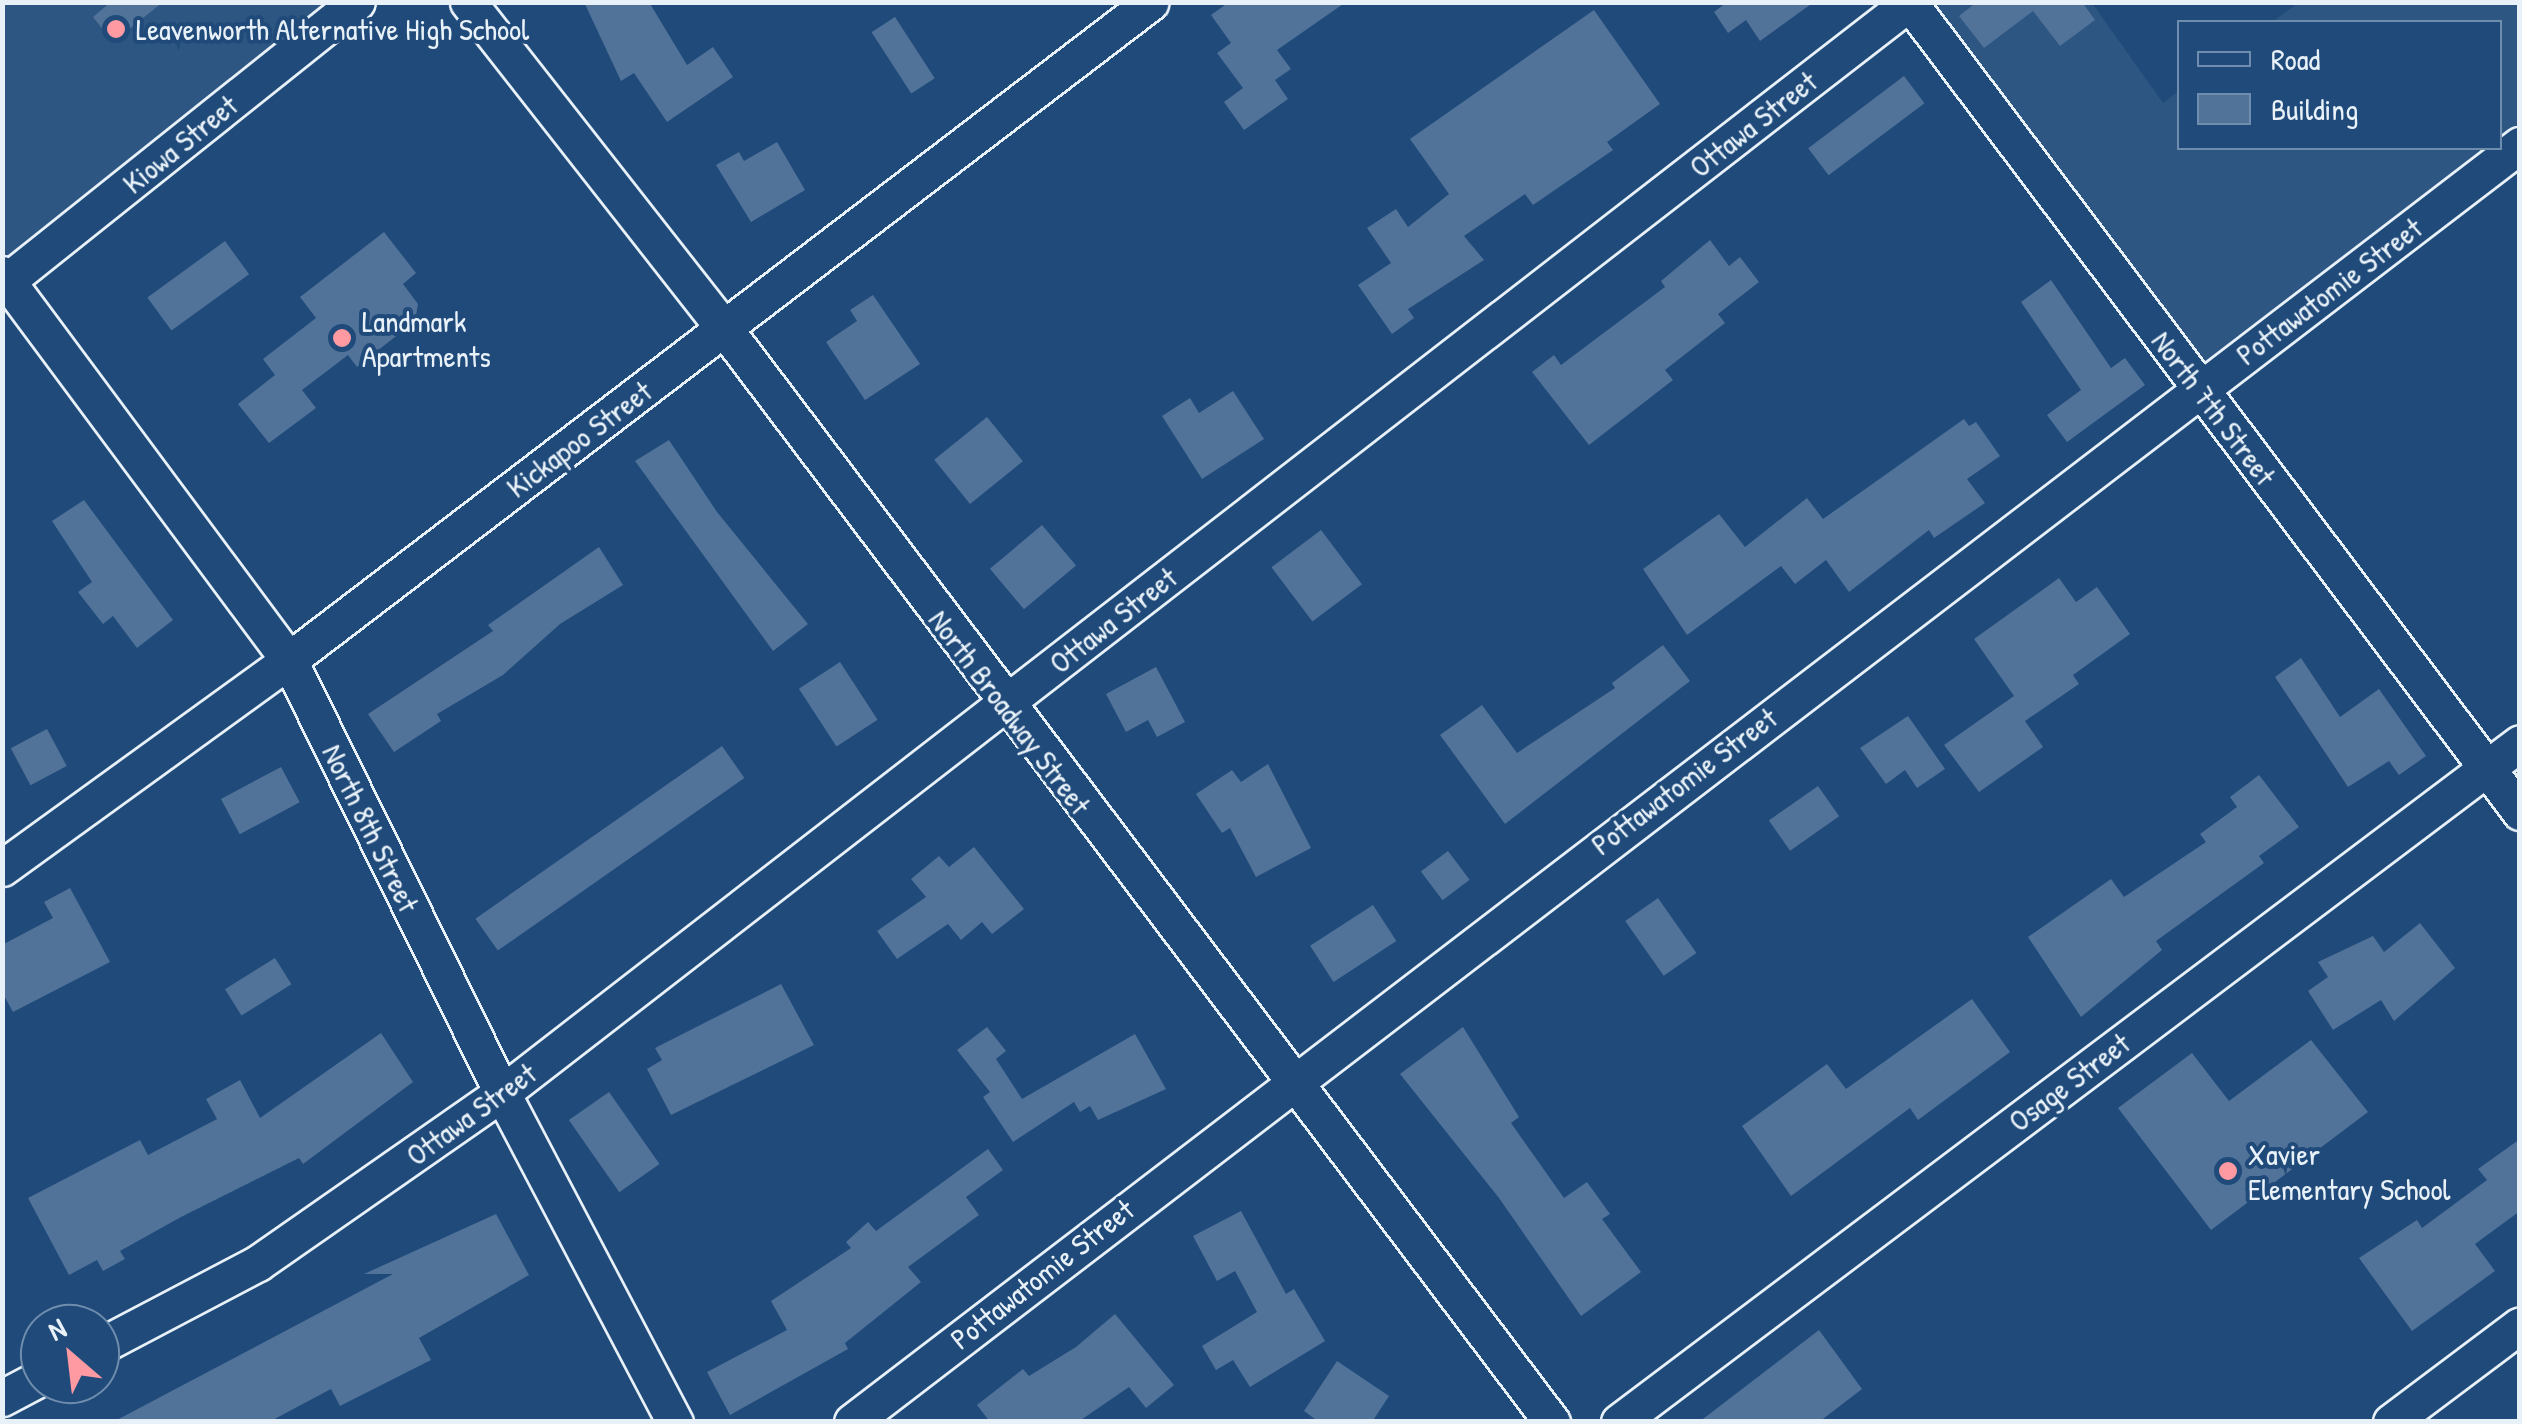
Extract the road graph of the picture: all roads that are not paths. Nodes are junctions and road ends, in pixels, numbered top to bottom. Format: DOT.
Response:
graph roads {
  1 [pos="357,2"];
  2 [pos="468,2"];
  3 [pos="1150,2"];
  4 [pos="1910,3"];
  5 [pos="2520,145"];
  6 [pos="4,280"];
  7 [pos="724,328"];
  8 [pos="2200,390"];
  9 [pos="289,660"];
  10 [pos="1003,705"];
  11 [pos="2520,743"];
  12 [pos="2485,768"];
  13 [pos="2520,812"];
  14 [pos="2,868"];
  15 [pos="1291,1081"];
  16 [pos="502,1094"];
  17 [pos="2520,1325"];
  18 [pos="120,1335"];
  19 [pos="675,1422"];
  20 [pos="852,1422"];
  21 [pos="1552,1422"];
  22 [pos="1619,1422"];
  23 [pos="2391,1422"];
  1 -- 6 [label="street, Kiowa Street"];
  2 -- 7 [label="street, North Broadway Street"];
  3 -- 7 [label="street, Kickapoo Street"];
  4 -- 8 [label="street, North 7th Street"];
  4 -- 10 [label="street, Ottawa Street"];
  5 -- 8 [label="street, Pottawatomie Street"];
  6 -- 9 [label="street, North 8th Street"];
  7 -- 9 [label="street, Kickapoo Street"];
  7 -- 10 [label="street, North Broadway Street"];
  8 -- 12 [label="street, North 7th Street"];
  8 -- 15 [label="street, Pottawatomie Street"];
  9 -- 14 [label="street, Kickapoo Street"];
  9 -- 16 [label="street, North 8th Street"];
  10 -- 15 [label="street, North Broadway Street"];
  10 -- 16 [label="street, Ottawa Street"];
  11 -- 12 [label="street, Osage Street"];
  12 -- 13 [label="street, North 7th Street"];
  12 -- 22 [label="street, Osage Street"];
  15 -- 20 [label="street, Pottawatomie Street"];
  15 -- 21 [label="street, North Broadway Street"];
  16 -- 18 [label="street, Ottawa Street"];
  16 -- 19 [label="street, North 8th Street"];
  17 -- 23 [label="street"];
}
